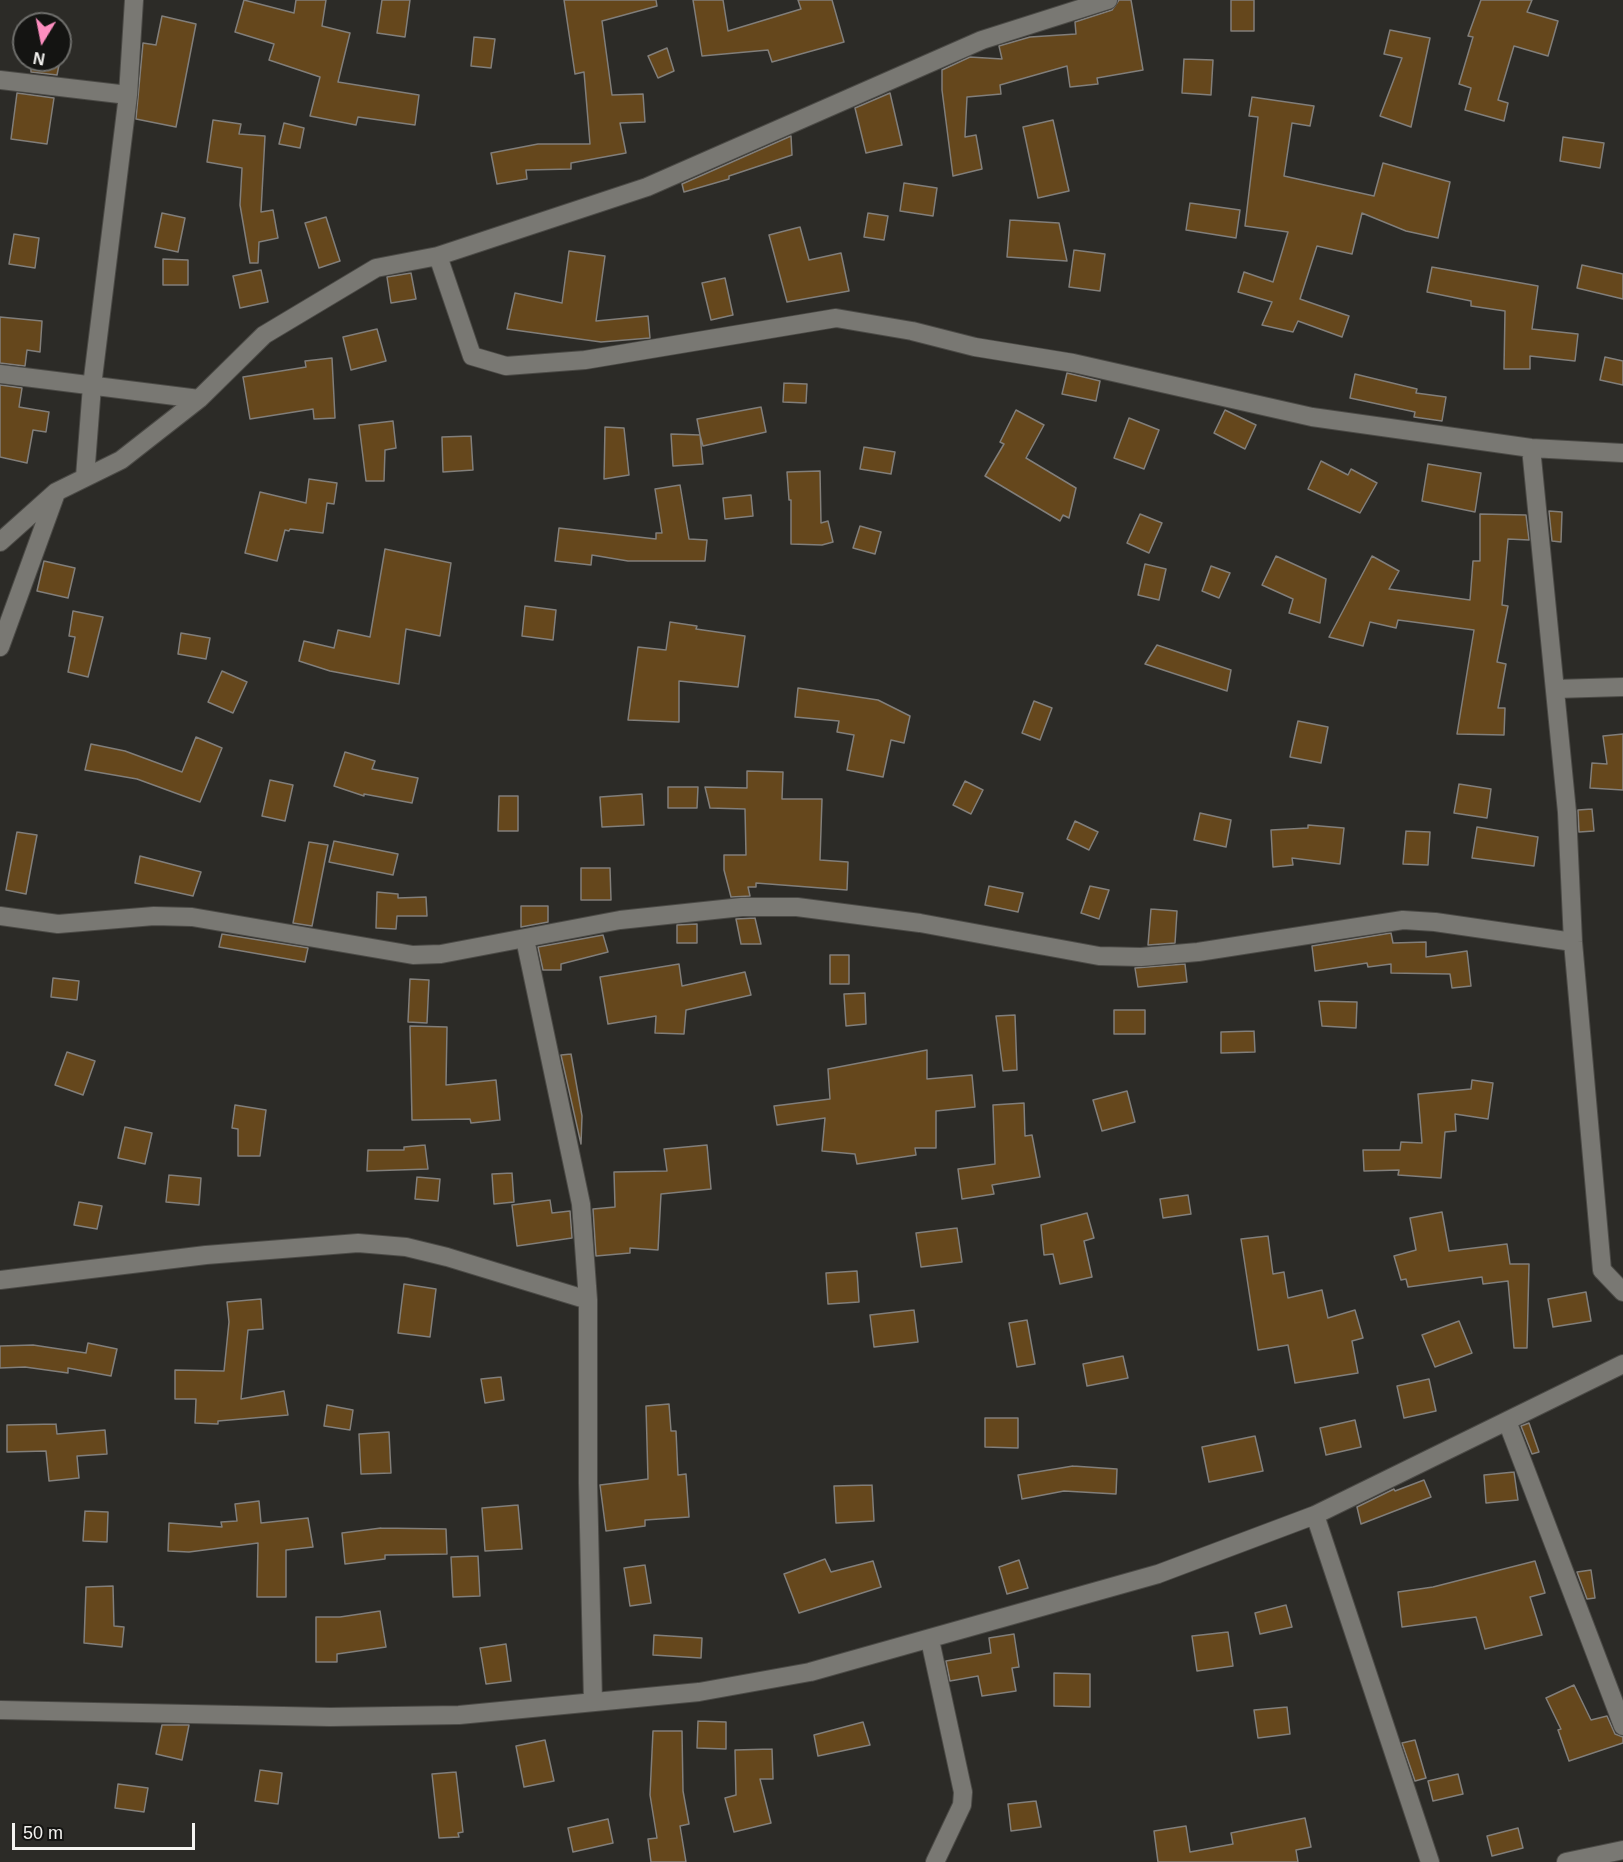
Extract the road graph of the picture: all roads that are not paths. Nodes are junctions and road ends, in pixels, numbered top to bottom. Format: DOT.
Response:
graph roads {
  1 [pos="134,0"];
  2 [pos="1108,0"];
  3 [pos="0,80"];
  4 [pos="128,95"];
  5 [pos="438,256"];
  6 [pos="0,374"];
  7 [pos="92,386"];
  8 [pos="199,399"];
  9 [pos="1531,448"];
  10 [pos="1623,453"];
  11 [pos="85,477"];
  12 [pos="56,492"];
  13 [pos="0,542"];
  14 [pos="0,646"];
  15 [pos="1623,687"];
  16 [pos="1555,689"];
  17 [pos="0,916"];
  18 [pos="525,939"];
  19 [pos="1573,942"];
  20 [pos="0,1280"];
  21 [pos="1623,1292"];
  22 [pos="588,1300"];
  23 [pos="1623,1364"];
  24 [pos="1507,1421"];
  25 [pos="1315,1515"];
  26 [pos="930,1640"];
  27 [pos="593,1702"];
  28 [pos="0,1710"];
  29 [pos="1623,1726"];
  30 [pos="1623,1850"];
  31 [pos="935,1862"];
  32 [pos="1430,1862"];
  33 [pos="1566,1862"];
  1 -- 4 [label="street"];
  2 -- 5 [label="street"];
  3 -- 4 [label="street"];
  4 -- 7 [label="street"];
  5 -- 8 [label="street"];
  5 -- 9 [label="street"];
  6 -- 7 [label="street"];
  7 -- 8 [label="street"];
  7 -- 11 [label="street"];
  8 -- 11 [label="street"];
  9 -- 10 [label="street"];
  9 -- 16 [label="street"];
  11 -- 12 [label="street"];
  12 -- 13 [label="street"];
  12 -- 14 [label="street"];
  15 -- 16 [label="street"];
  16 -- 19 [label="street"];
  17 -- 18 [label="street"];
  18 -- 19 [label="street"];
  18 -- 22 [label="street"];
  19 -- 21 [label="street"];
  20 -- 22 [label="street"];
  22 -- 27 [label="street"];
  23 -- 24 [label="street"];
  24 -- 25 [label="street"];
  24 -- 29 [label="street"];
  25 -- 26 [label="street"];
  25 -- 32 [label="street"];
  26 -- 27 [label="street"];
  26 -- 31 [label="street"];
  27 -- 28 [label="street"];
  30 -- 33 [label="street"];
}
